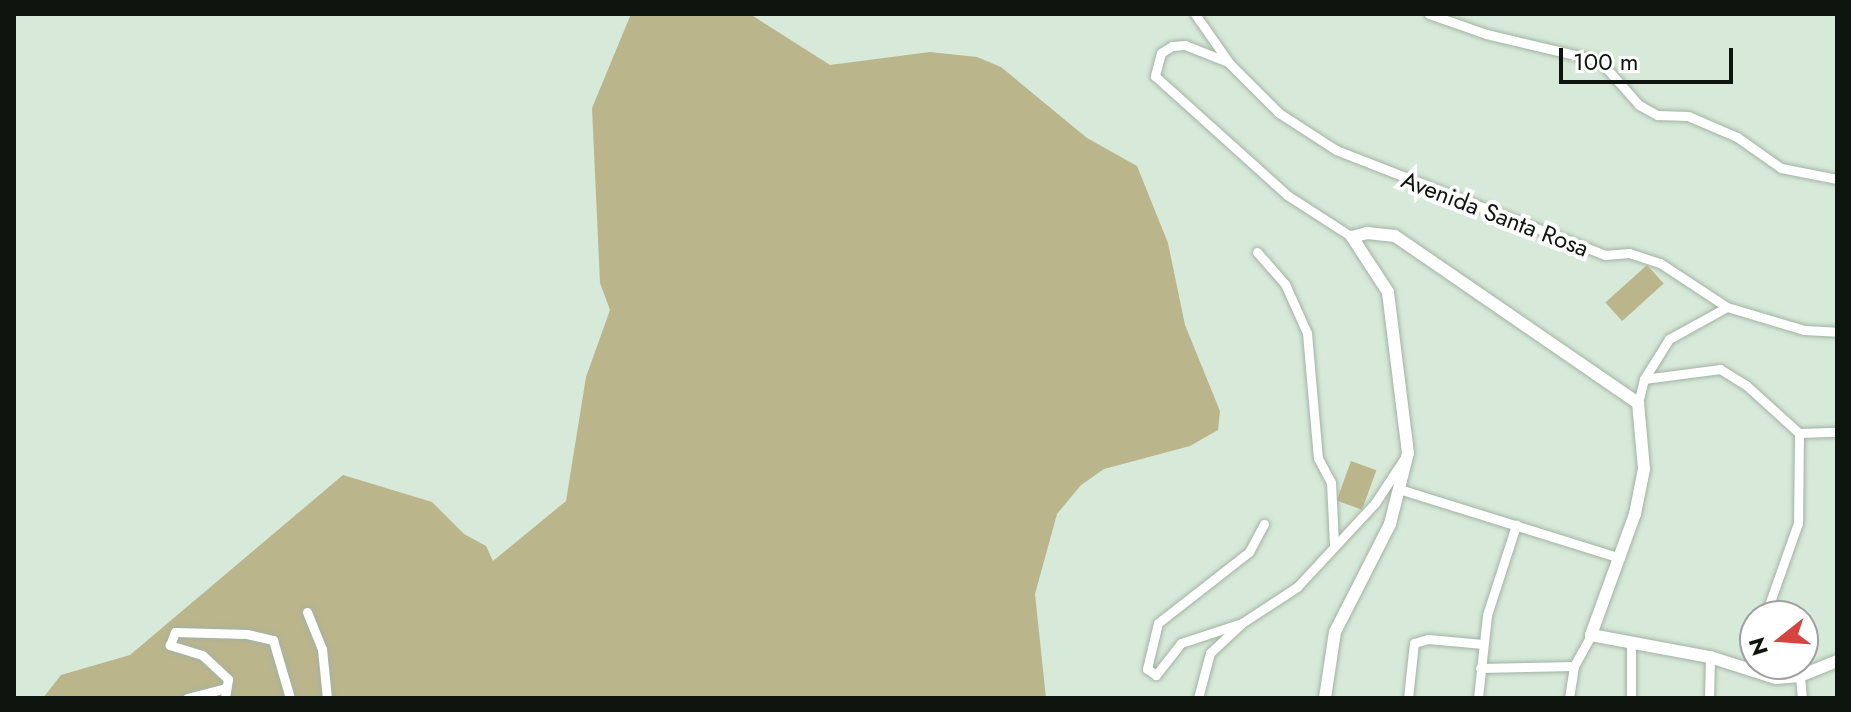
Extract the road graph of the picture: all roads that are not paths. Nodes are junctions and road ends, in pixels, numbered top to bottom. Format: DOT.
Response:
graph roads {
  1 [pos="1195,14"];
  2 [pos="1429,14"];
  3 [pos="1230,64"];
  4 [pos="1837,179"];
  5 [pos="1352,237"];
  6 [pos="1257,252"];
  7 [pos="1727,307"];
  8 [pos="1837,332"];
  9 [pos="1644,379"];
  10 [pos="1638,403"];
  11 [pos="1837,432"];
  12 [pos="1799,433"];
  13 [pos="1408,448"];
  14 [pos="1402,490"];
  15 [pos="1264,524"];
  16 [pos="1516,525"];
  17 [pos="1334,544"];
  18 [pos="1620,558"];
  19 [pos="1771,600"];
  20 [pos="307,612"];
  21 [pos="1242,623"];
  22 [pos="1591,635"];
  23 [pos="1631,642"];
  24 [pos="1483,644"];
  25 [pos="1710,657"];
  26 [pos="1739,660"];
  27 [pos="1574,666"];
  28 [pos="1480,668"];
  29 [pos="226,693"];
  30 [pos="187,698"];
  31 [pos="290,698"];
  32 [pos="327,698"];
  33 [pos="1198,698"];
  34 [pos="1325,698"];
  35 [pos="1408,698"];
  36 [pos="1478,698"];
  37 [pos="1569,698"];
  38 [pos="1631,698"];
  39 [pos="1709,698"];
  1 -- 3 [label="street, Avenida Santa Rosa"];
  2 -- 4 [label="street"];
  3 -- 5 [label="street"];
  3 -- 7 [label="street, Avenida Santa Rosa"];
  5 -- 10 [label="street"];
  5 -- 13 [label="street"];
  6 -- 17 [label="street"];
  7 -- 8 [label="street, Avenida Santa Rosa"];
  7 -- 9 [label="street"];
  9 -- 10 [label="street"];
  9 -- 12 [label="street"];
  10 -- 18 [label="street"];
  11 -- 12 [label="street"];
  12 -- 19 [label="street"];
  13 -- 14 [label="street"];
  13 -- 17 [label="street"];
  14 -- 16 [label="street"];
  14 -- 34 [label="street"];
  15 -- 21 [label="street"];
  16 -- 18 [label="street"];
  16 -- 24 [label="street"];
  17 -- 21 [label="street"];
  18 -- 22 [label="street"];
  20 -- 32 [label="street"];
  21 -- 33 [label="street"];
  22 -- 23 [label="street"];
  22 -- 27 [label="street"];
  23 -- 25 [label="street"];
  23 -- 38 [label="street"];
  24 -- 28 [label="street"];
  24 -- 35 [label="street"];
  25 -- 26 [label="street"];
  25 -- 39 [label="street"];
  27 -- 28 [label="street"];
  27 -- 37 [label="street"];
  28 -- 36 [label="street"];
  29 -- 30 [label="street"];
  29 -- 31 [label="street"];
}
